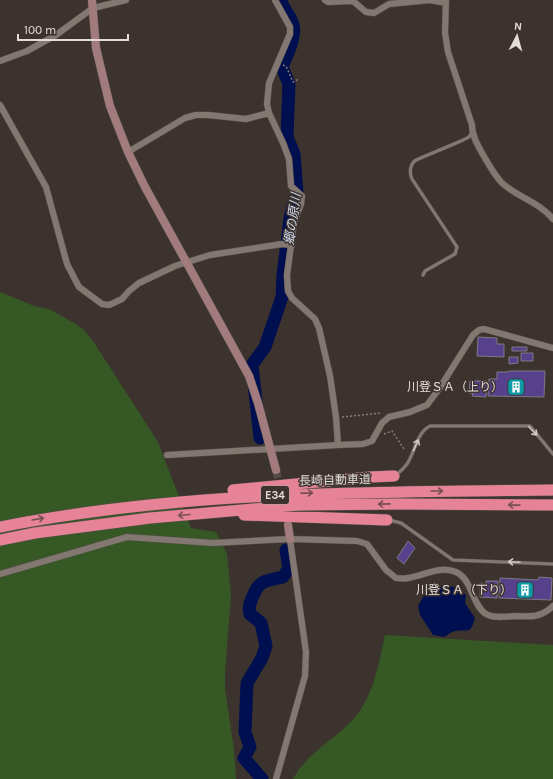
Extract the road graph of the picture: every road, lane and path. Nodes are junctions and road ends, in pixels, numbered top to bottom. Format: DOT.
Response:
graph roads {
  1 [pos="126,0"];
  2 [pos="276,0"];
  3 [pos="325,0"];
  4 [pos="446,2"];
  5 [pos="92,4"];
  6 [pos="0,61"];
  7 [pos="286,66"];
  8 [pos="299,79"];
  9 [pos="0,104"];
  10 [pos="269,113"];
  11 [pos="472,132"];
  12 [pos="128,152"];
  13 [pos="553,219"];
  14 [pos="292,245"];
  15 [pos="187,263"];
  16 [pos="423,275"];
  17 [pos="553,348"];
  18 [pos="336,417"];
  19 [pos="389,417"];
  20 [pos="375,437"];
  21 [pos="338,445"];
  22 [pos="271,448"];
  23 [pos="404,449"];
  24 [pos="553,454"];
  25 [pos="167,455"];
  26 [pos="276,470"];
  27 [pos="394,476"];
  28 [pos="553,490"];
  29 [pos="150,504"];
  30 [pos="553,505"];
  31 [pos="207,513"];
  32 [pos="387,520"];
  33 [pos="288,525"];
  34 [pos="0,526"];
  35 [pos="290,539"];
  36 [pos="0,540"];
  37 [pos="553,564"];
  38 [pos="0,574"];
  39 [pos="553,606"];
  40 [pos="276,779"];
  1 -- 5 [label="street"];
  2 -- 10 [label="street"];
  3 -- 4 [label="street"];
  4 -- 11 [label="street"];
  5 -- 6 [label="street"];
  5 -- 12 [label="street"];
  7 -- 8 [label="path"];
  9 -- 15 [label="street"];
  10 -- 12 [label="street"];
  10 -- 14 [label="street"];
  11 -- 13 [label="street"];
  11 -- 16 [label="lane"];
  12 -- 15 [label="street"];
  14 -- 15 [label="street"];
  14 -- 18 [label="street"];
  15 -- 22 [label="street"];
  17 -- 19 [label="street"];
  18 -- 19 [label="path"];
  18 -- 21 [label="street"];
  19 -- 20 [label="street"];
  20 -- 21 [label="street"];
  20 -- 23 [label="path"];
  21 -- 22 [label="street"];
  22 -- 25 [label="street"];
  22 -- 26 [label="street"];
  27 -- 24 [label="lane, one-way"];
  27 -- 29 [label="highway"];
  29 -- 28 [label="highway, 長崎自動車道 / E34, one-way"];
  34 -- 29 [label="highway, 長崎自動車道 / E34, one-way"];
  30 -- 31 [label="highway, 長崎自動車道 / E34, one-way"];
  31 -- 32 [label="highway"];
  31 -- 36 [label="highway, 長崎自動車道 / E34, one-way"];
  37 -- 32 [label="lane, one-way"];
  33 -- 35 [label="street"];
  35 -- 38 [label="street"];
  35 -- 39 [label="street"];
  35 -- 40 [label="street"];
}
